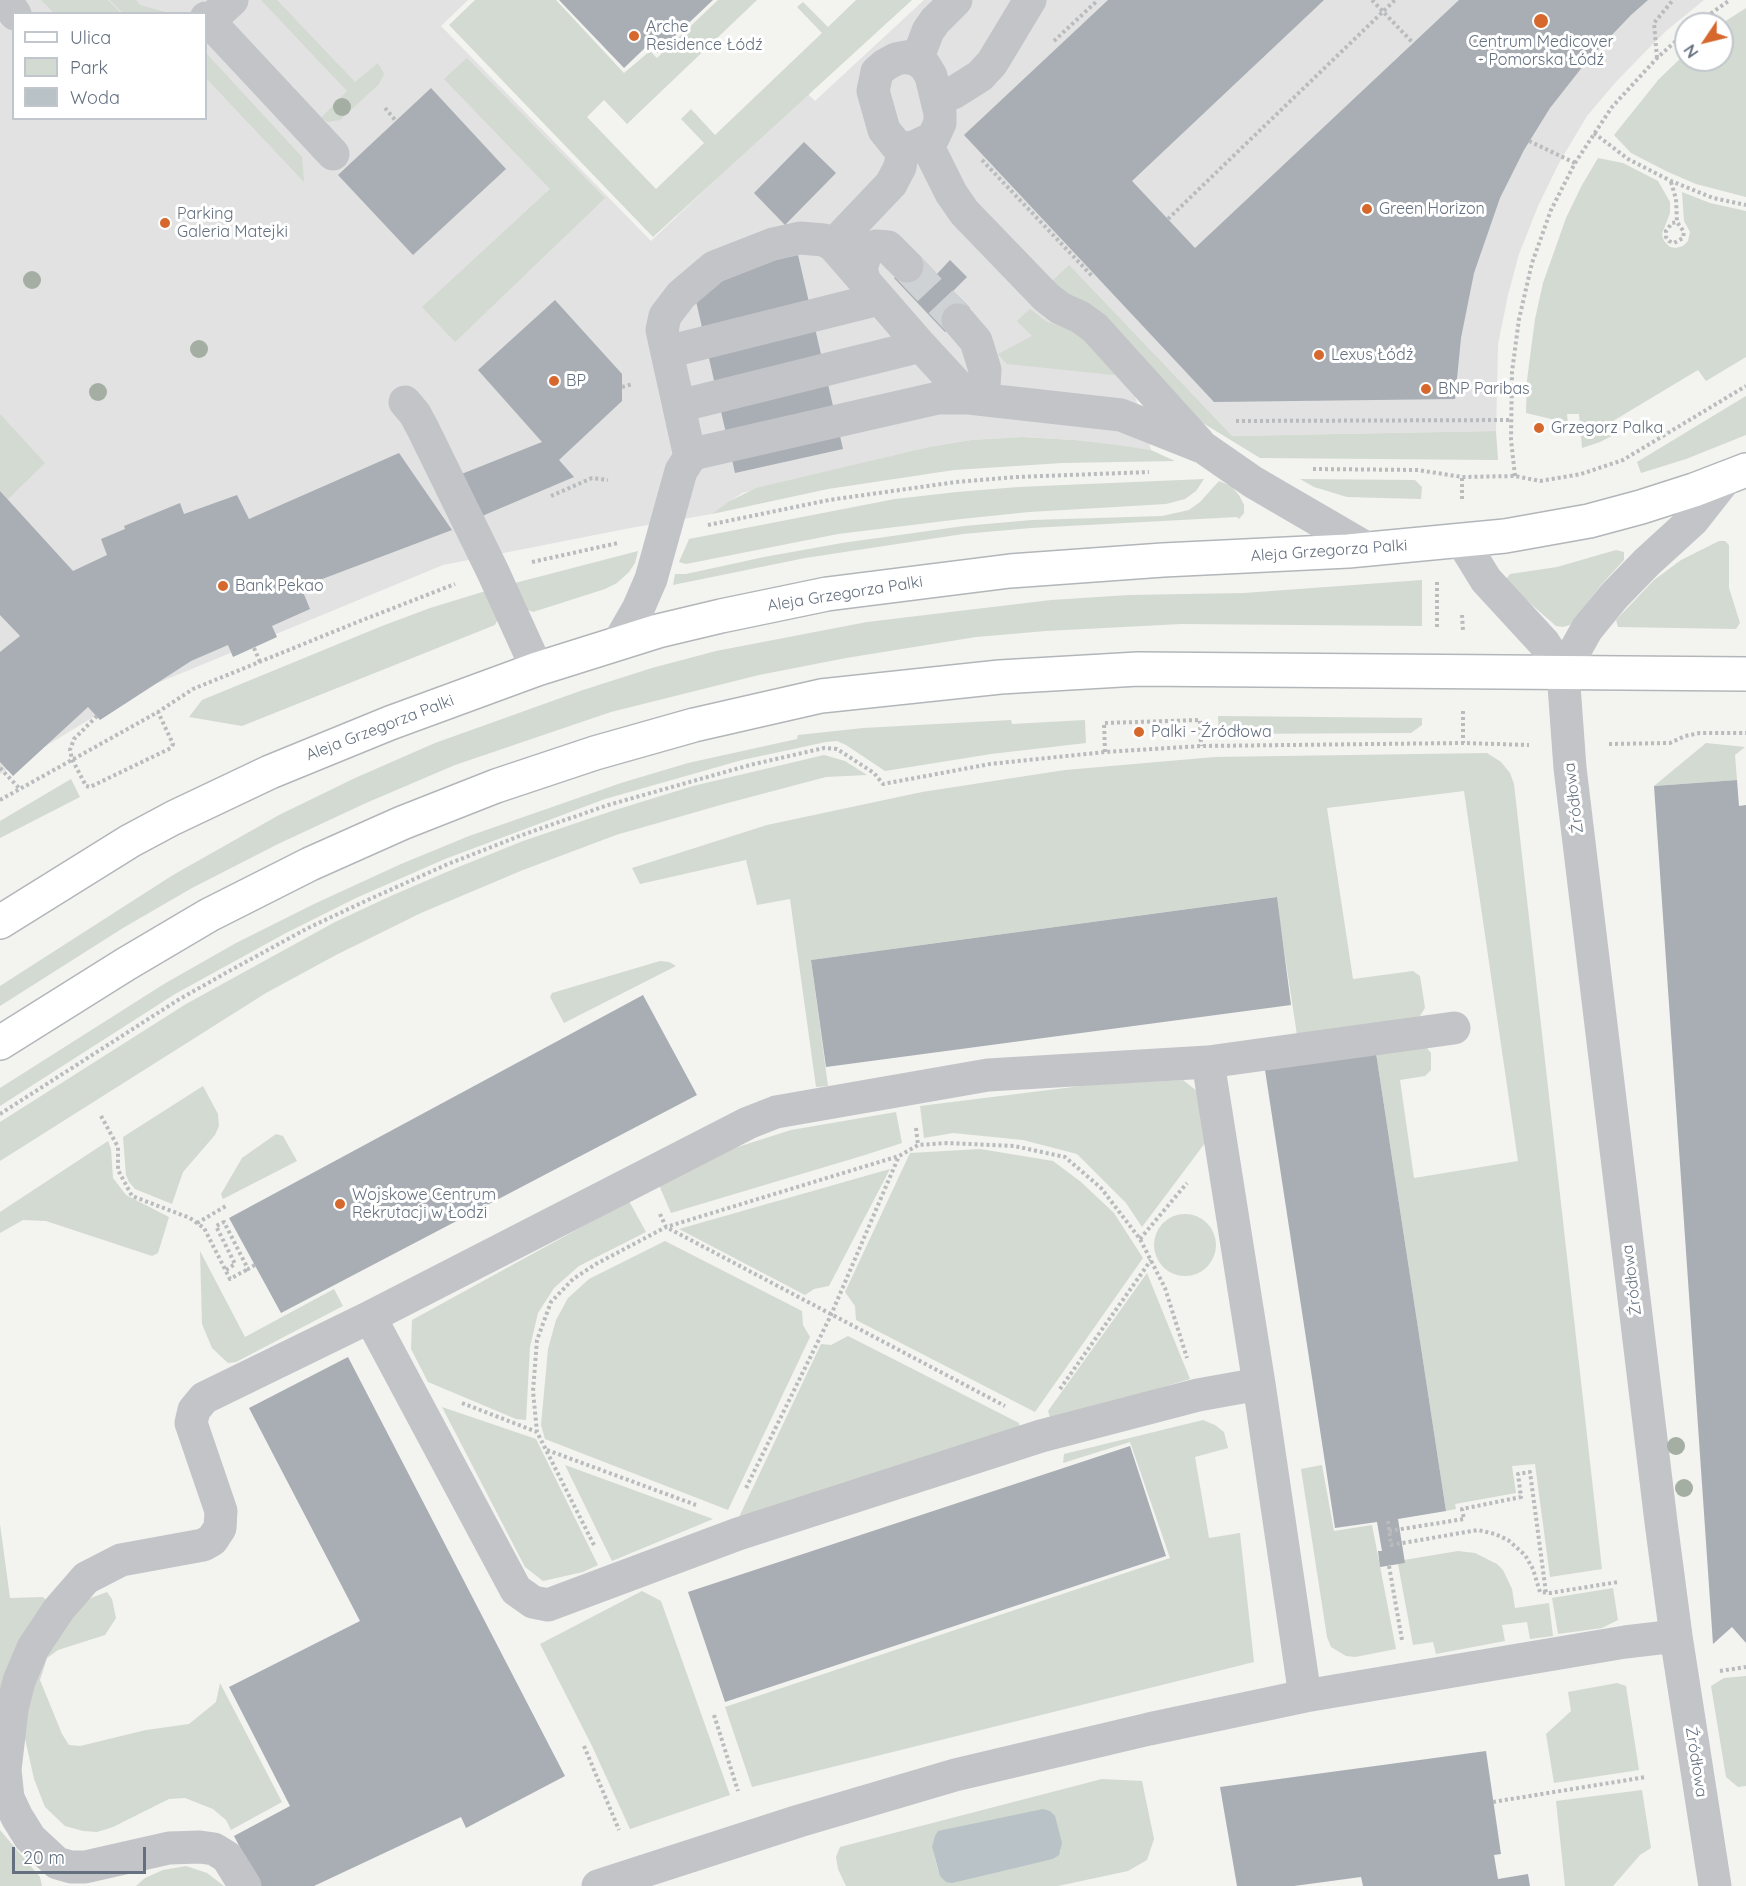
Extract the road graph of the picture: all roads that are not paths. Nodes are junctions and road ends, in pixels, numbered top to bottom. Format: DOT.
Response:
graph roads {
  1 [pos="956,0"];
  2 [pos="1030,0"];
  3 [pos="207,11"];
  4 [pos="917,60"];
  5 [pos="937,100"];
  6 [pos="914,146"];
  7 [pos="333,154"];
  8 [pos="833,245"];
  9 [pos="907,266"];
  10 [pos="872,290"];
  11 [pos="958,320"];
  12 [pos="921,346"];
  13 [pos="667,352"];
  14 [pos="969,398"];
  15 [pos="405,402"];
  16 [pos="680,406"];
  17 [pos="1204,448"];
  18 [pos="690,457"];
  19 [pos="1736,474"];
  20 [pos="1462,540"];
  21 [pos="1368,549"];
  22 [pos="619,642"];
  23 [pos="537,669"];
  24 [pos="1563,672"];
  25 [pos="1746,674"];
  26 [pos="0,922"];
  27 [pos="1454,1028"];
  28 [pos="0,1043"];
  29 [pos="1208,1062"];
  30 [pos="370,1317"];
  31 [pos="1259,1384"];
  32 [pos="1676,1636"];
  33 [pos="1305,1696"];
  34 [pos="245,1886"];
  35 [pos="598,1886"];
  36 [pos="1715,1886"];
  1 -- 4 [label="street"];
  2 -- 5 [label="street"];
  3 -- 7 [label="street"];
  4 -- 5 [label="street"];
  4 -- 6 [label="street"];
  5 -- 6 [label="street"];
  6 -- 8 [label="street"];
  6 -- 17 [label="street"];
  8 -- 10 [label="street"];
  8 -- 13 [label="street"];
  9 -- 10 [label="street"];
  10 -- 12 [label="street"];
  10 -- 13 [label="street"];
  11 -- 14 [label="street"];
  12 -- 14 [label="street"];
  12 -- 16 [label="street"];
  13 -- 16 [label="street"];
  14 -- 17 [label="street"];
  14 -- 18 [label="street"];
  15 -- 23 [label="street"];
  16 -- 18 [label="street"];
  17 -- 21 [label="street"];
  18 -- 22 [label="street"];
  19 -- 20 [label="main road, Aleja Grzegorza Palki"];
  19 -- 24 [label="street"];
  20 -- 21 [label="main road, Aleja Grzegorza Palki"];
  20 -- 24 [label="street"];
  21 -- 22 [label="main road, Aleja Grzegorza Palki"];
  22 -- 23 [label="main road, Aleja Grzegorza Palki"];
  23 -- 26 [label="main road, Aleja Grzegorza Palki"];
  24 -- 25 [label="main road"];
  24 -- 28 [label="main road"];
  24 -- 32 [label="street, Źródłowa"];
  27 -- 29 [label="street"];
  29 -- 30 [label="street"];
  29 -- 31 [label="street"];
  30 -- 31 [label="street"];
  30 -- 34 [label="street"];
  31 -- 33 [label="street"];
  32 -- 33 [label="street"];
  32 -- 36 [label="street, Źródłowa"];
  33 -- 35 [label="street"];
}
